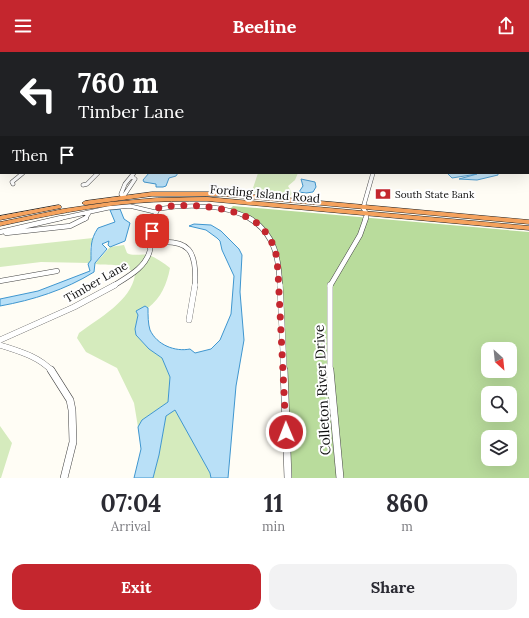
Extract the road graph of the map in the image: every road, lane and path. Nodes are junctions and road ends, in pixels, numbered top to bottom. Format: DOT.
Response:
graph roads {
  1 [pos="22,174"];
  2 [pos="97,174"];
  3 [pos="134,174"];
  4 [pos="373,174"];
  5 [pos="132,177"];
  6 [pos="13,184"];
  7 [pos="83,184"];
  8 [pos="124,188"];
  9 [pos="130,188"];
  10 [pos="123,197"];
  11 [pos="138,201"];
  12 [pos="291,207"];
  13 [pos="78,208"];
  14 [pos="363,208"];
  15 [pos="155,212"];
  16 [pos="89,213"];
  17 [pos="367,214"];
  18 [pos="433,214"];
  19 [pos="0,218"];
  20 [pos="529,222"];
  21 [pos="0,224"];
  22 [pos="529,228"];
  23 [pos="17,230"];
  24 [pos="0,233"];
  25 [pos="152,243"];
  26 [pos="57,271"];
  27 [pos="0,281"];
  28 [pos="189,320"];
  29 [pos="0,340"];
  30 [pos="0,345"];
  31 [pos="64,478"];
  32 [pos="288,478"];
  33 [pos="340,478"];
  1 -- 6 [label="street"];
  2 -- 7 [label="street"];
  3 -- 5 [label="street"];
  4 -- 14 [label="street"];
  5 -- 8 [label="street"];
  5 -- 9 [label="street"];
  8 -- 9 [label="street"];
  8 -- 10 [label="street"];
  9 -- 10 [label="street"];
  10 -- 11 [label="highway"];
  10 -- 13 [label="highway"];
  10 -- 14 [label="highway, Fording Island Road"];
  10 -- 19 [label="highway, Fording Island Road"];
  11 -- 12 [label="highway, Fording Island Road"];
  11 -- 13 [label="highway, Fording Island Road"];
  12 -- 14 [label="highway"];
  12 -- 17 [label="highway, Fording Island Road"];
  13 -- 21 [label="highway, Fording Island Road"];
  14 -- 17 [label="street"];
  14 -- 18 [label="highway, Fording Island Road"];
  15 -- 16 [label="street"];
  15 -- 25 [label="street, Timber Lane"];
  15 -- 32 [label="street"];
  16 -- 23 [label="street"];
  16 -- 23 [label="street"];
  17 -- 18 [label="highway"];
  17 -- 22 [label="highway, Fording Island Road"];
  17 -- 33 [label="street, Colleton River Drive"];
  18 -- 20 [label="highway, Fording Island Road"];
  23 -- 24 [label="street"];
  25 -- 28 [label="street"];
  25 -- 29 [label="street, Timber Lane"];
  26 -- 27 [label="street"];
  30 -- 31 [label="street"];
}
